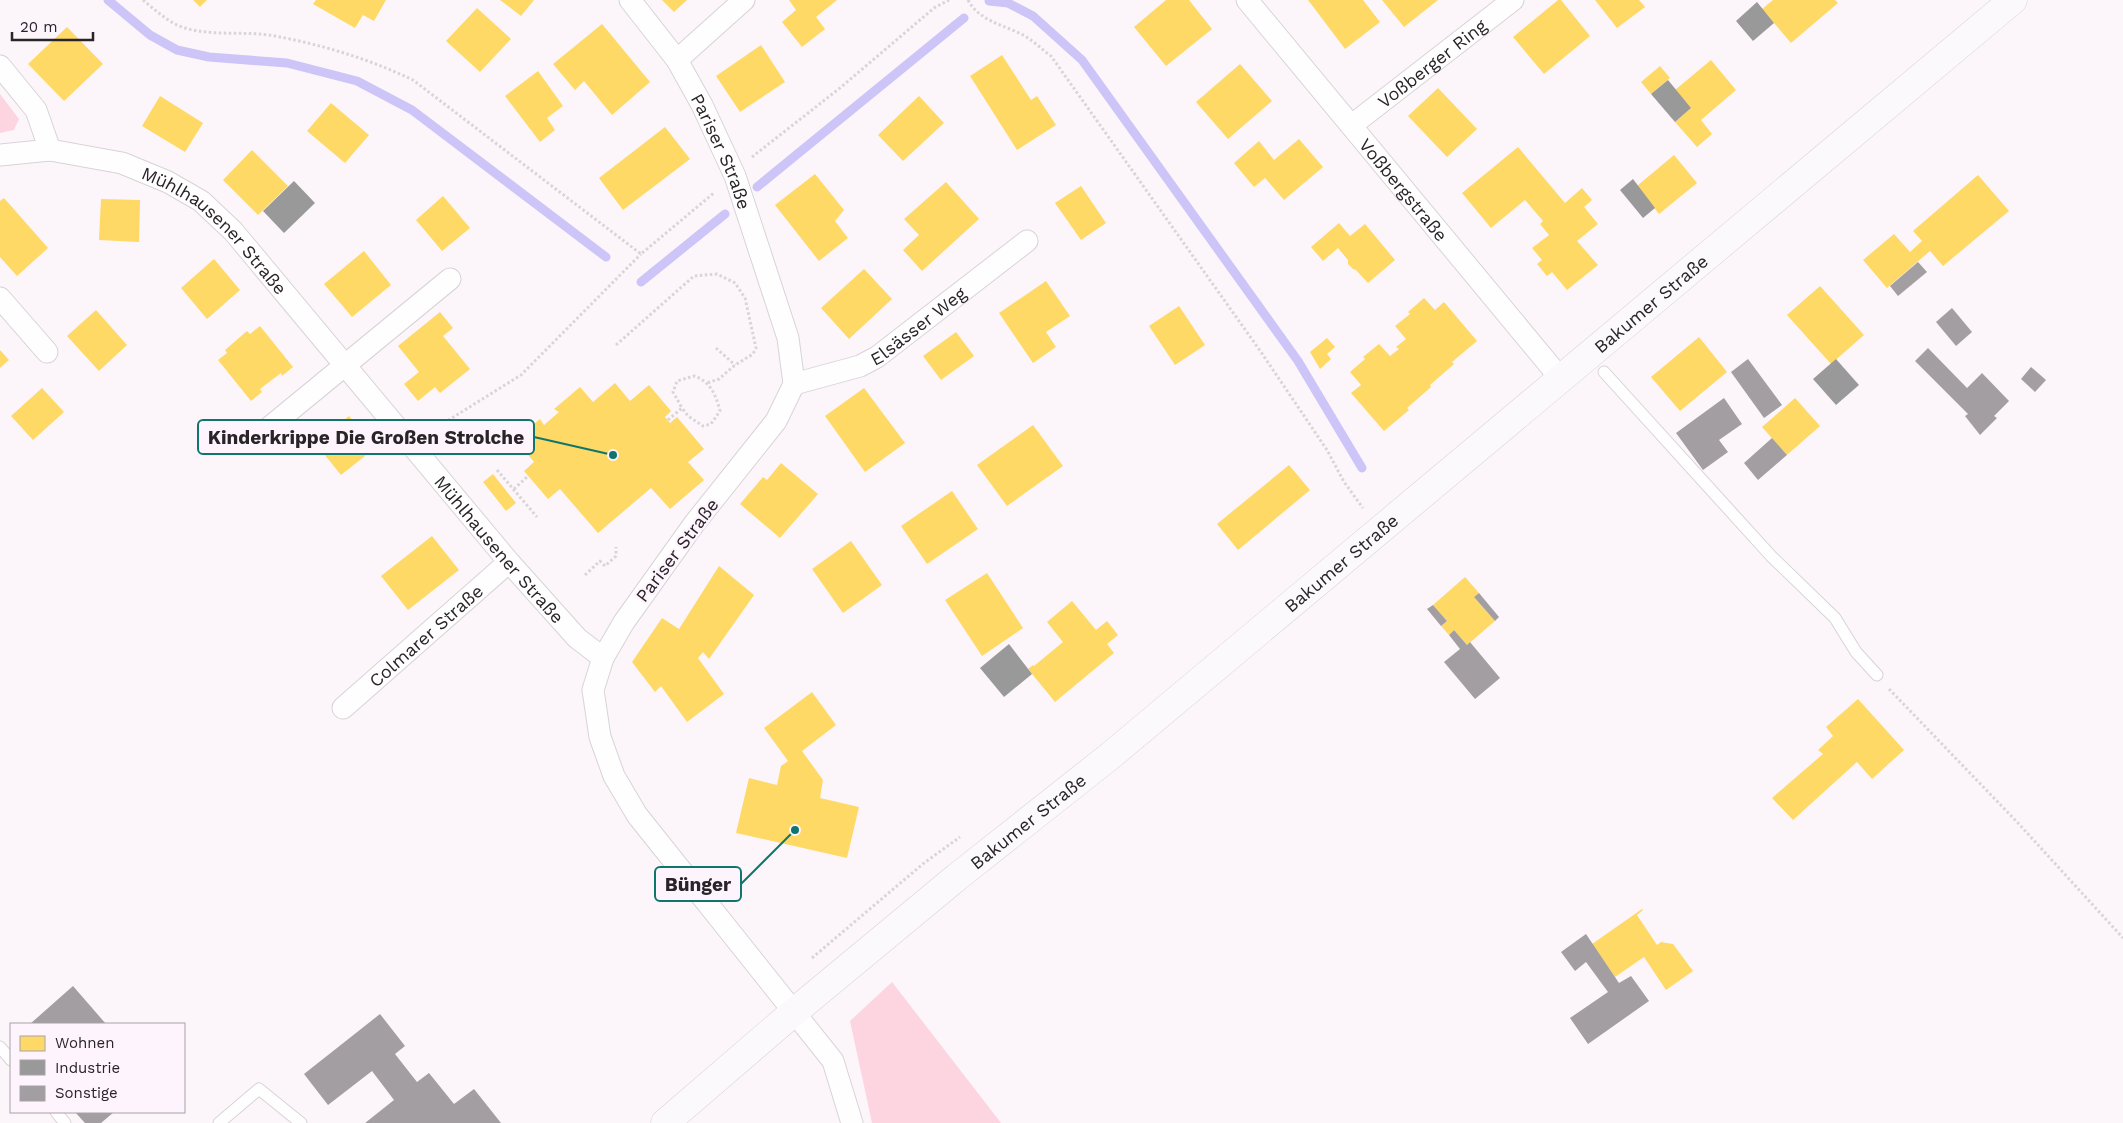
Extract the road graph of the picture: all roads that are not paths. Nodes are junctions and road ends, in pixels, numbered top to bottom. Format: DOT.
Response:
graph roads {
  1 [pos="630,0"];
  2 [pos="744,0"];
  3 [pos="1247,0"];
  4 [pos="1512,0"];
  5 [pos="2013,0"];
  6 [pos="677,60"];
  7 [pos="0,66"];
  8 [pos="1352,125"];
  9 [pos="50,150"];
  10 [pos="0,155"];
  11 [pos="1027,242"];
  12 [pos="450,279"];
  13 [pos="0,298"];
  14 [pos="47,352"];
  15 [pos="345,365"];
  16 [pos="1604,372"];
  17 [pos="1561,379"];
  18 [pos="794,384"];
  19 [pos="254,440"];
  20 [pos="509,562"];
  21 [pos="603,658"];
  22 [pos="1877,676"];
  23 [pos="342,708"];
  24 [pos="794,1012"];
  25 [pos="0,1047"];
  26 [pos="10,1059"];
  27 [pos="57,1113"];
  28 [pos="65,1123"];
  29 [pos="220,1123"];
  30 [pos="301,1123"];
  31 [pos="665,1123"];
  32 [pos="852,1123"];
  1 -- 6 [label="street, Pariser Straße"];
  2 -- 6 [label="street"];
  3 -- 8 [label="street, Voßbergstraße"];
  4 -- 8 [label="street, Voßberger Ring"];
  5 -- 17 [label="main road, Bakumer Straße"];
  6 -- 18 [label="street, Pariser Straße"];
  7 -- 9 [label="street"];
  8 -- 17 [label="street, Voßbergstraße"];
  9 -- 10 [label="street, Mühlhausener Straße"];
  9 -- 15 [label="street, Mühlhausener Straße"];
  11 -- 18 [label="street, Elsässer Weg"];
  12 -- 15 [label="street"];
  13 -- 14 [label="street"];
  15 -- 19 [label="street"];
  15 -- 20 [label="street, Mühlhausener Straße"];
  16 -- 22 [label="lane"];
  17 -- 24 [label="main road, Bakumer Straße"];
  18 -- 21 [label="street, Pariser Straße"];
  20 -- 21 [label="street, Mühlhausener Straße"];
  20 -- 23 [label="street, Colmarer Straße"];
  21 -- 24 [label="street, Pariser Straße"];
  24 -- 31 [label="main road, Bakumer Straße"];
  24 -- 32 [label="street, Pariser Straße"];
  25 -- 26 [label="lane"];
  27 -- 28 [label="lane"];
  29 -- 30 [label="lane"];
}
